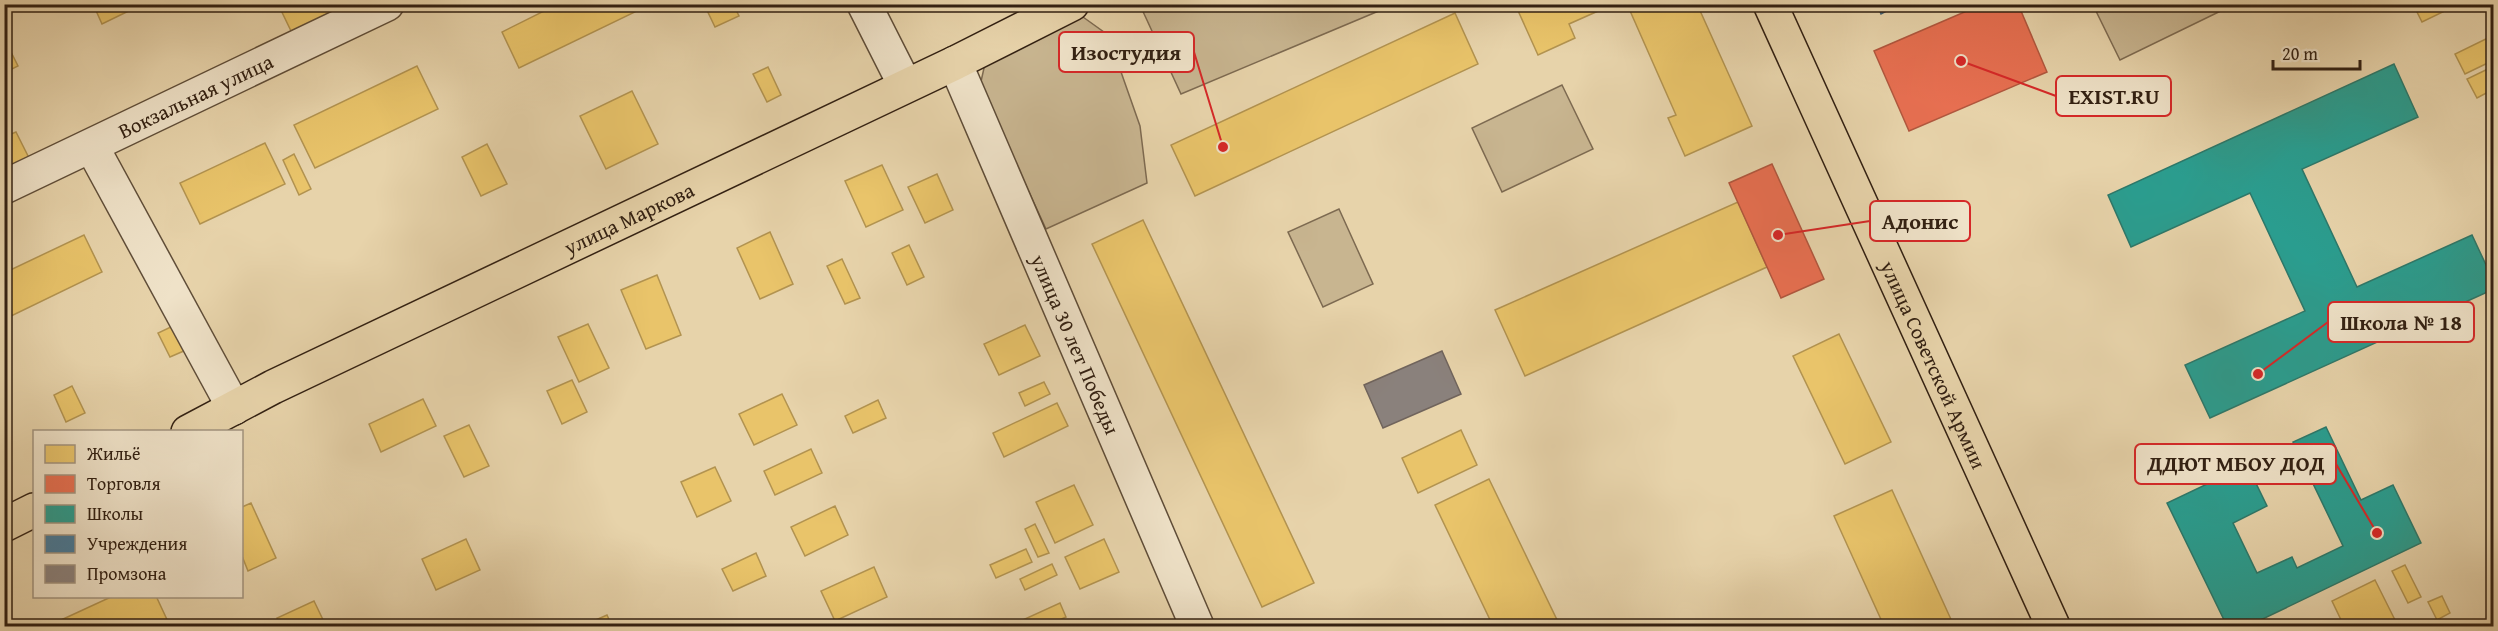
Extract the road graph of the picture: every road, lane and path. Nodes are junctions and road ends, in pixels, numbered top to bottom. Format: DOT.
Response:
graph roads {
  1 [pos="387,4"];
  2 [pos="864,4"];
  3 [pos="1072,4"];
  4 [pos="1770,4"];
  5 [pos="955,63"];
  6 [pos="905,85"];
  7 [pos="92,147"];
  8 [pos="4,187"];
  9 [pos="234,408"];
  10 [pos="192,430"];
  11 [pos="33,510"];
  12 [pos="4,525"];
  13 [pos="1197,627"];
  14 [pos="2053,627"];
  1 -- 7 [label="street, Вокзальная улица"];
  2 -- 6 [label="street"];
  3 -- 5 [label="main road, улица Маркова"];
  4 -- 14 [label="main road, улица Советской Армии"];
  5 -- 6 [label="main road, улица Маркова"];
  5 -- 13 [label="street, улица 30 лет Победы"];
  6 -- 9 [label="main road, улица Маркова"];
  7 -- 8 [label="street, Вокзальная улица"];
  7 -- 9 [label="street"];
  9 -- 10 [label="main road, улица Маркова"];
  11 -- 12 [label="main road"];
}
